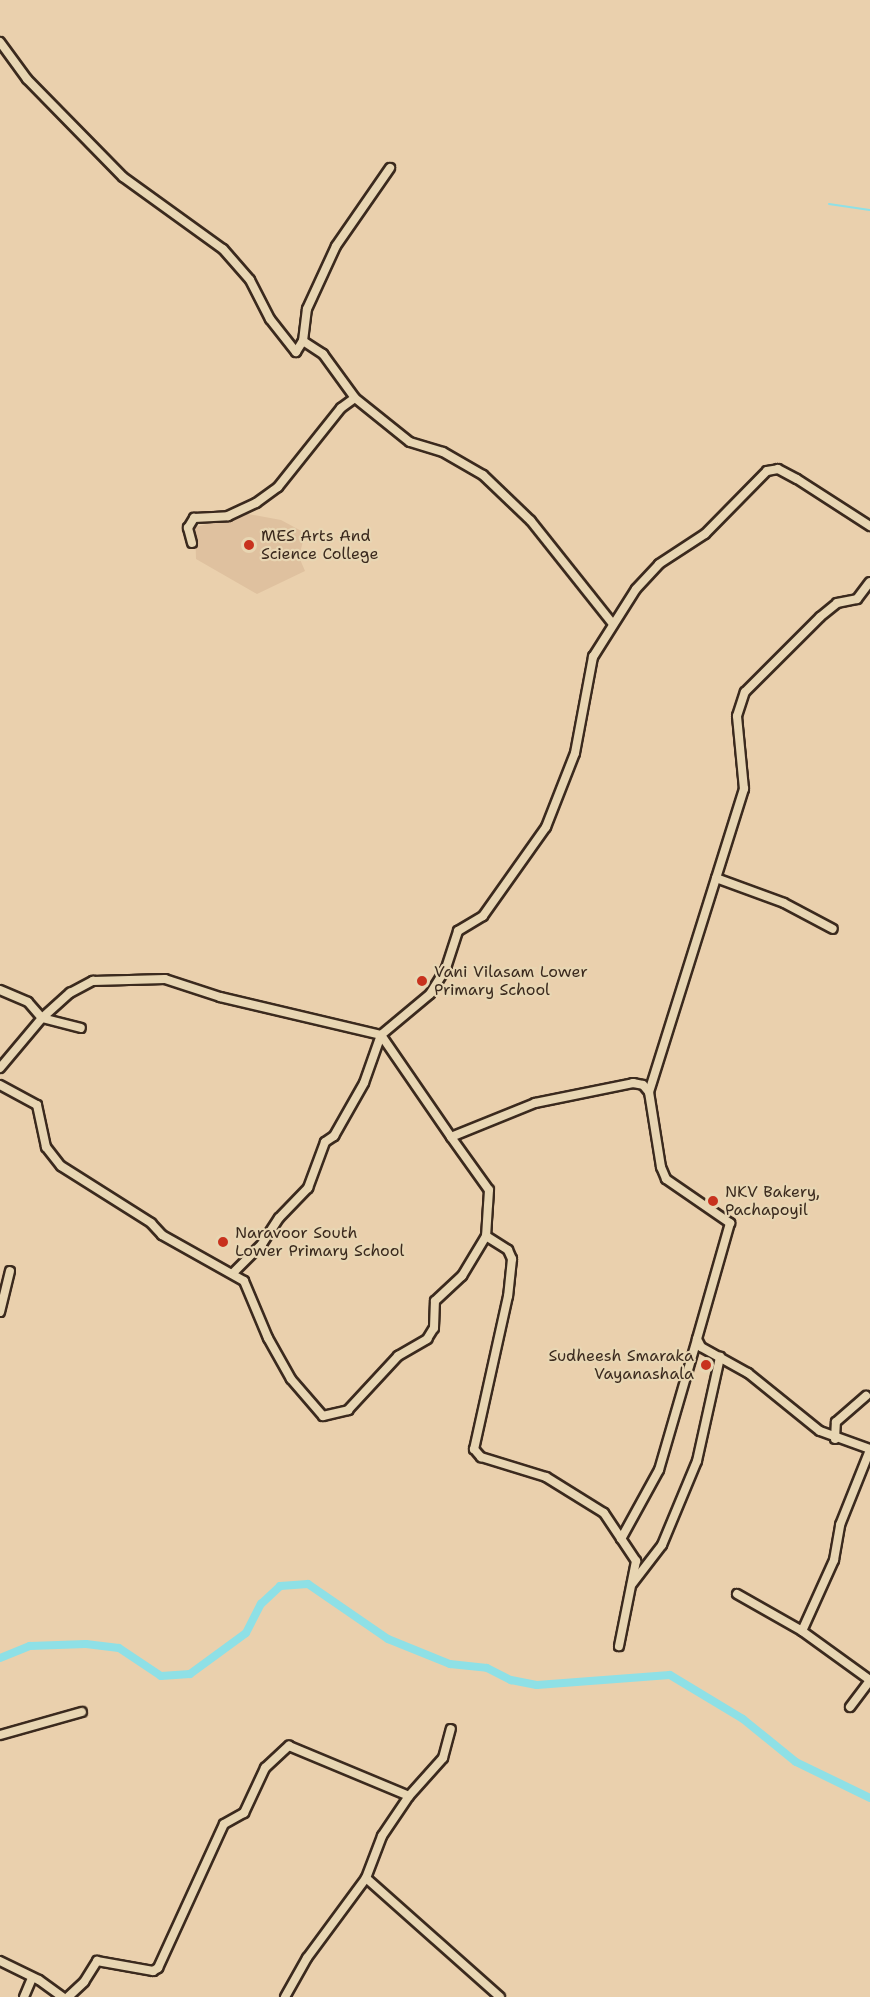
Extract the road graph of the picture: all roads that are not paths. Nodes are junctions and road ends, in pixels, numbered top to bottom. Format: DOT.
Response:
graph roads {
  1 [pos="0,42"];
  2 [pos="390,168"];
  3 [pos="303,341"];
  4 [pos="355,398"];
  5 [pos="870,526"];
  6 [pos="192,543"];
  7 [pos="870,582"];
  8 [pos="612,623"];
  9 [pos="716,878"];
  10 [pos="833,929"];
  11 [pos="0,990"];
  12 [pos="42,1018"];
  13 [pos="81,1028"];
  14 [pos="381,1035"];
  15 [pos="0,1068"];
  16 [pos="0,1085"];
  17 [pos="649,1092"];
  18 [pos="452,1137"];
  19 [pos="486,1236"];
  20 [pos="10,1271"];
  21 [pos="233,1272"];
  22 [pos="0,1312"];
  23 [pos="697,1339"];
  24 [pos="720,1357"];
  25 [pos="866,1396"];
  26 [pos="836,1439"];
  27 [pos="870,1449"];
  28 [pos="621,1539"];
  29 [pos="632,1586"];
  30 [pos="737,1594"];
  31 [pos="802,1631"];
  32 [pos="619,1646"];
  33 [pos="870,1680"];
  34 [pos="850,1707"];
  35 [pos="82,1712"];
  36 [pos="451,1729"];
  37 [pos="0,1735"];
  38 [pos="409,1796"];
  39 [pos="366,1878"];
  40 [pos="0,1961"];
  41 [pos="32,1978"];
  42 [pos="24,1997"];
  43 [pos="62,1997"];
  44 [pos="68,1997"];
  45 [pos="285,1997"];
  46 [pos="500,1997"];
  1 -- 3 [label="street"];
  2 -- 3 [label="street"];
  3 -- 4 [label="street"];
  4 -- 6 [label="street"];
  4 -- 8 [label="street"];
  5 -- 8 [label="street"];
  7 -- 9 [label="street"];
  8 -- 14 [label="street"];
  9 -- 10 [label="street"];
  9 -- 17 [label="street"];
  11 -- 12 [label="street"];
  12 -- 13 [label="street"];
  12 -- 14 [label="street"];
  12 -- 15 [label="street"];
  14 -- 18 [label="street"];
  14 -- 21 [label="street"];
  16 -- 21 [label="street"];
  17 -- 18 [label="street"];
  17 -- 23 [label="street"];
  18 -- 19 [label="street"];
  19 -- 21 [label="street"];
  19 -- 28 [label="street"];
  20 -- 22 [label="street"];
  23 -- 24 [label="street"];
  23 -- 28 [label="street"];
  24 -- 26 [label="street"];
  24 -- 29 [label="street"];
  25 -- 26 [label="street"];
  26 -- 27 [label="street"];
  27 -- 31 [label="street"];
  28 -- 29 [label="street"];
  29 -- 32 [label="street"];
  30 -- 31 [label="street"];
  31 -- 33 [label="street"];
  33 -- 34 [label="street"];
  35 -- 37 [label="street"];
  36 -- 38 [label="street"];
  38 -- 39 [label="street"];
  38 -- 44 [label="street"];
  39 -- 45 [label="street"];
  39 -- 46 [label="street"];
  40 -- 41 [label="street"];
  41 -- 42 [label="street"];
  41 -- 43 [label="street"];
}
